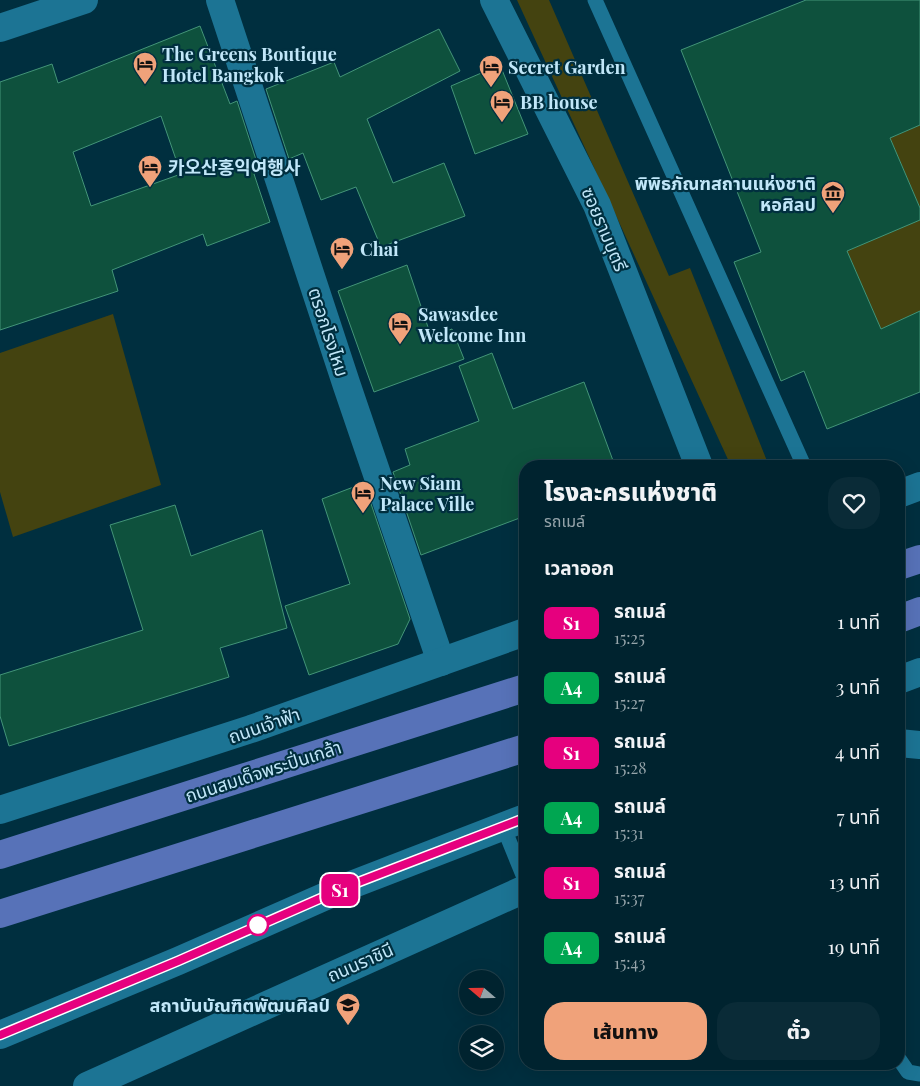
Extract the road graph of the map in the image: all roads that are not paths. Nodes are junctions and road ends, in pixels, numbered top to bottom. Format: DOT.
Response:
graph roads {
  1 [pos="84,0"];
  2 [pos="220,0"];
  3 [pos="494,0"];
  4 [pos="595,0"];
  5 [pos="0,28"];
  6 [pos="697,460"];
  7 [pos="801,460"];
  8 [pos="920,486"];
  9 [pos="905,492"];
  10 [pos="920,559"];
  11 [pos="905,564"];
  12 [pos="920,611"];
  13 [pos="905,617"];
  14 [pos="519,634"];
  15 [pos="441,662"];
  16 [pos="920,672"];
  17 [pos="905,678"];
  18 [pos="519,690"];
  19 [pos="905,744"];
  20 [pos="920,745"];
  21 [pos="519,750"];
  22 [pos="0,810"];
  23 [pos="514,822"];
  24 [pos="519,848"];
  25 [pos="0,855"];
  26 [pos="519,892"];
  27 [pos="0,914"];
  28 [pos="0,1035"];
  29 [pos="905,1068"];
  30 [pos="920,1074"];
  31 [pos="104,1083"];
  1 -- 5 [label="street"];
  2 -- 15 [label="street, ตรอกโรงไหม"];
  3 -- 6 [label="street, ซอยรามบุตรี"];
  4 -- 7 [label="lane"];
  8 -- 9 [label="street"];
  10 -- 11 [label="main road"];
  12 -- 13 [label="main road"];
  14 -- 15 [label="street, ถนนเจ้าฟ้า"];
  15 -- 22 [label="street, ถนนเจ้าฟ้า"];
  16 -- 17 [label="street"];
  18 -- 25 [label="main road, ถนนสมเด็จพระปิ่นเกล้า"];
  19 -- 20 [label="street"];
  21 -- 27 [label="main road"];
  23 -- 24 [label="lane"];
  23 -- 28 [label="street"];
  26 -- 31 [label="street, ถนนราชินี"];
  29 -- 30 [label="lane"];
}
